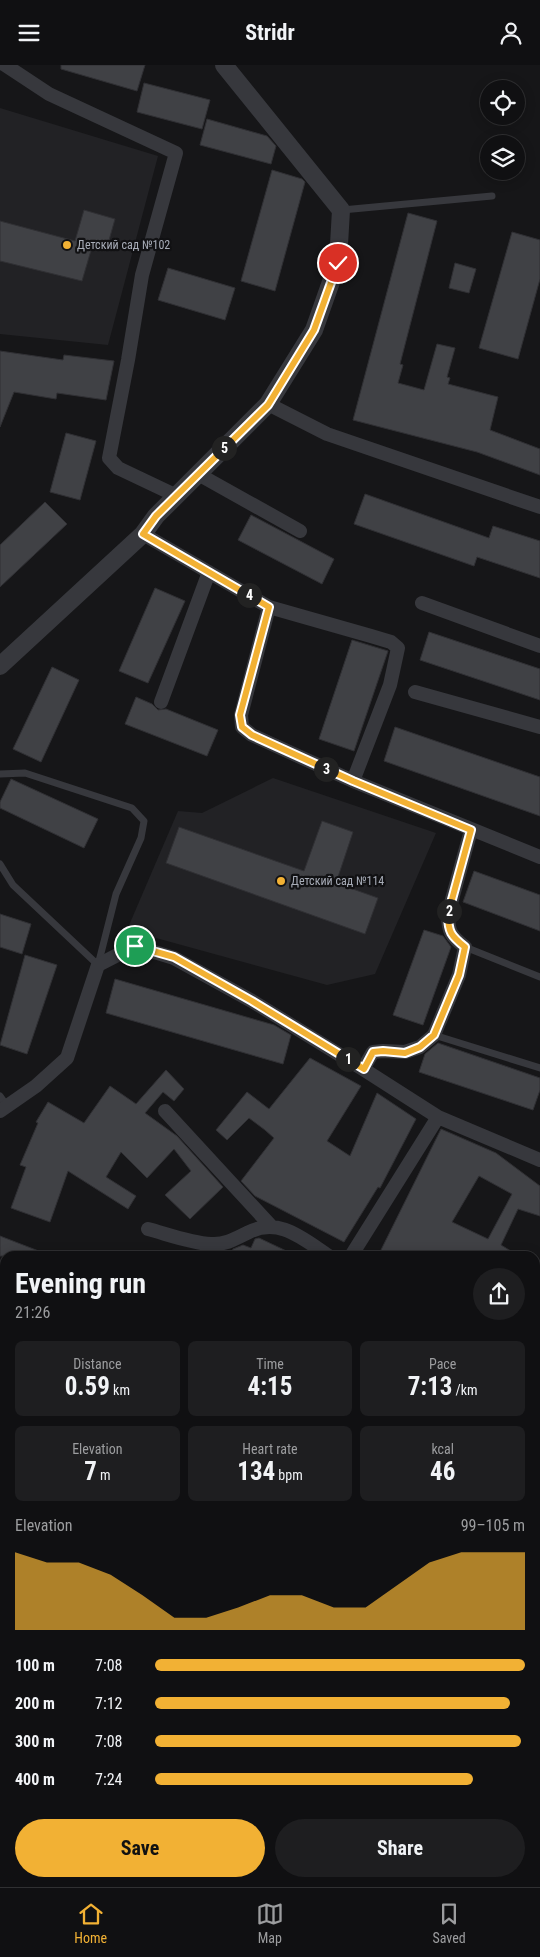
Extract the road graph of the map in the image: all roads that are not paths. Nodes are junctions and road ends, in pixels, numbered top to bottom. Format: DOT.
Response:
graph roads {
  1 [pos="5,65"];
  2 [pos="224,65"];
  3 [pos="492,195"];
  4 [pos="341,210"];
  5 [pos="268,405"];
  6 [pos="198,474"];
  7 [pos="177,496"];
  8 [pos="540,507"];
  9 [pos="300,531"];
  10 [pos="143,534"];
  11 [pos="209,572"];
  12 [pos="422,603"];
  13 [pos="269,607"];
  14 [pos="540,646"];
  15 [pos="0,666"];
  16 [pos="415,691"];
  17 [pos="161,702"];
  18 [pos="540,727"];
  19 [pos="0,774"];
  20 [pos="353,781"];
  21 [pos="471,830"];
  22 [pos="540,857"];
  23 [pos="0,864"];
  24 [pos="465,947"];
  25 [pos="98,965"];
  26 [pos="540,977"];
  27 [pos="434,1035"];
  28 [pos="540,1067"];
  29 [pos="364,1069"];
  30 [pos="2,1104"];
  31 [pos="164,1111"];
  32 [pos="438,1117"];
  33 [pos="540,1160"];
  34 [pos="271,1226"];
  35 [pos="148,1229"];
  36 [pos="321,1251"];
  37 [pos="354,1251"];
  1 -- 7 [label="street"];
  2 -- 4 [label="street"];
  3 -- 4 [label="lane"];
  4 -- 5 [label="street"];
  5 -- 6 [label="street"];
  5 -- 8 [label="street"];
  6 -- 7 [label="street"];
  6 -- 9 [label="street"];
  7 -- 10 [label="street"];
  10 -- 11 [label="street"];
  10 -- 15 [label="street"];
  11 -- 13 [label="street"];
  11 -- 17 [label="street"];
  12 -- 14 [label="street"];
  13 -- 20 [label="street"];
  13 -- 20 [label="street"];
  16 -- 18 [label="street"];
  19 -- 25 [label="lane"];
  20 -- 21 [label="street"];
  21 -- 22 [label="street"];
  21 -- 24 [label="street"];
  23 -- 25 [label="lane"];
  24 -- 26 [label="lane"];
  24 -- 27 [label="street"];
  25 -- 29 [label="street"];
  25 -- 30 [label="street"];
  27 -- 28 [label="lane"];
  27 -- 29 [label="street"];
  29 -- 32 [label="street"];
  31 -- 34 [label="street"];
  32 -- 33 [label="street"];
  32 -- 37 [label="street"];
  34 -- 35 [label="street"];
  34 -- 36 [label="street"];
}
